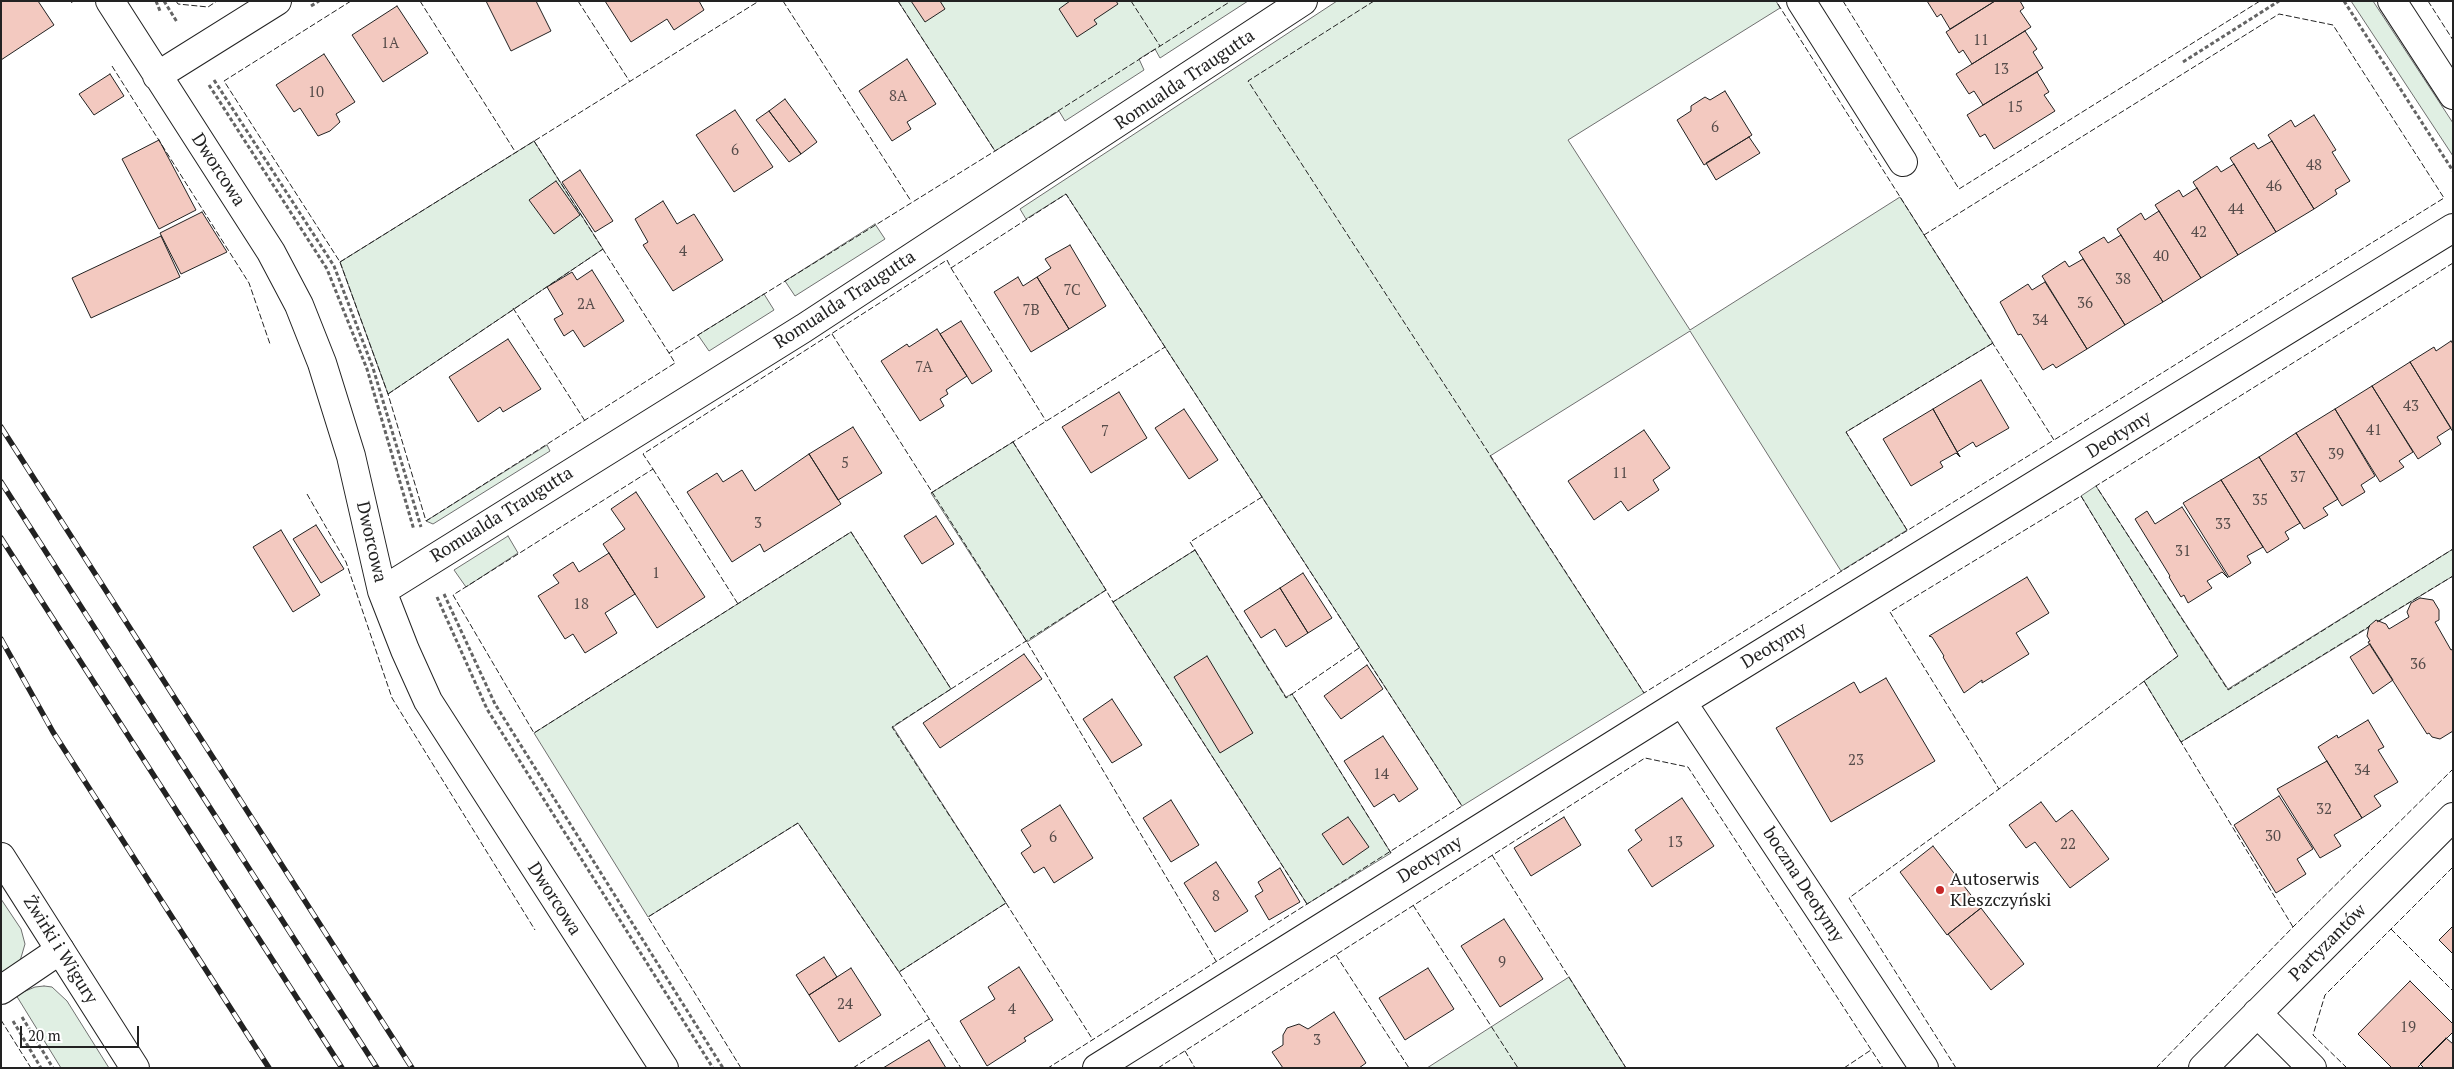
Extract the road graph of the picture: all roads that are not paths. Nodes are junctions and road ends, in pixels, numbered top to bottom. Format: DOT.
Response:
graph roads {
  1 [pos="110,1"];
  2 [pos="277,1"];
  3 [pos="1304,1"];
  4 [pos="1801,1"];
  5 [pos="2392,1"];
  6 [pos="158,76"];
  7 [pos="2453,95"];
  8 [pos="1903,162"];
  9 [pos="2453,228"];
  10 [pos="382,592"];
  11 [pos="1682,702"];
  12 [pos="2453,817"];
  13 [pos="1,857"];
  14 [pos="60,950"];
  15 [pos="2,989"];
  16 [pos="2258,1013"];
  17 [pos="135,1068"];
  18 [pos="664,1068"];
  19 [pos="1097,1068"];
  20 [pos="1924,1068"];
  21 [pos="2203,1068"];
  22 [pos="2312,1068"];
  1 -- 6 [label="street, Dworcowa"];
  2 -- 6 [label="street"];
  3 -- 10 [label="street, Romualda Traugutta"];
  4 -- 8 [label="street"];
  5 -- 7 [label="street"];
  6 -- 10 [label="street, Dworcowa"];
  9 -- 11 [label="street, Deotymy"];
  10 -- 18 [label="street, Dworcowa"];
  11 -- 19 [label="street, Deotymy"];
  11 -- 20 [label="street, boczna Deotymy"];
  12 -- 16 [label="street, Partyzantów"];
  13 -- 14 [label="street, Żwirki i Wigury"];
  14 -- 15 [label="street"];
  14 -- 17 [label="street, Żwirki i Wigury"];
  16 -- 21 [label="street, Partyzantów"];
  16 -- 22 [label="street"];
}
